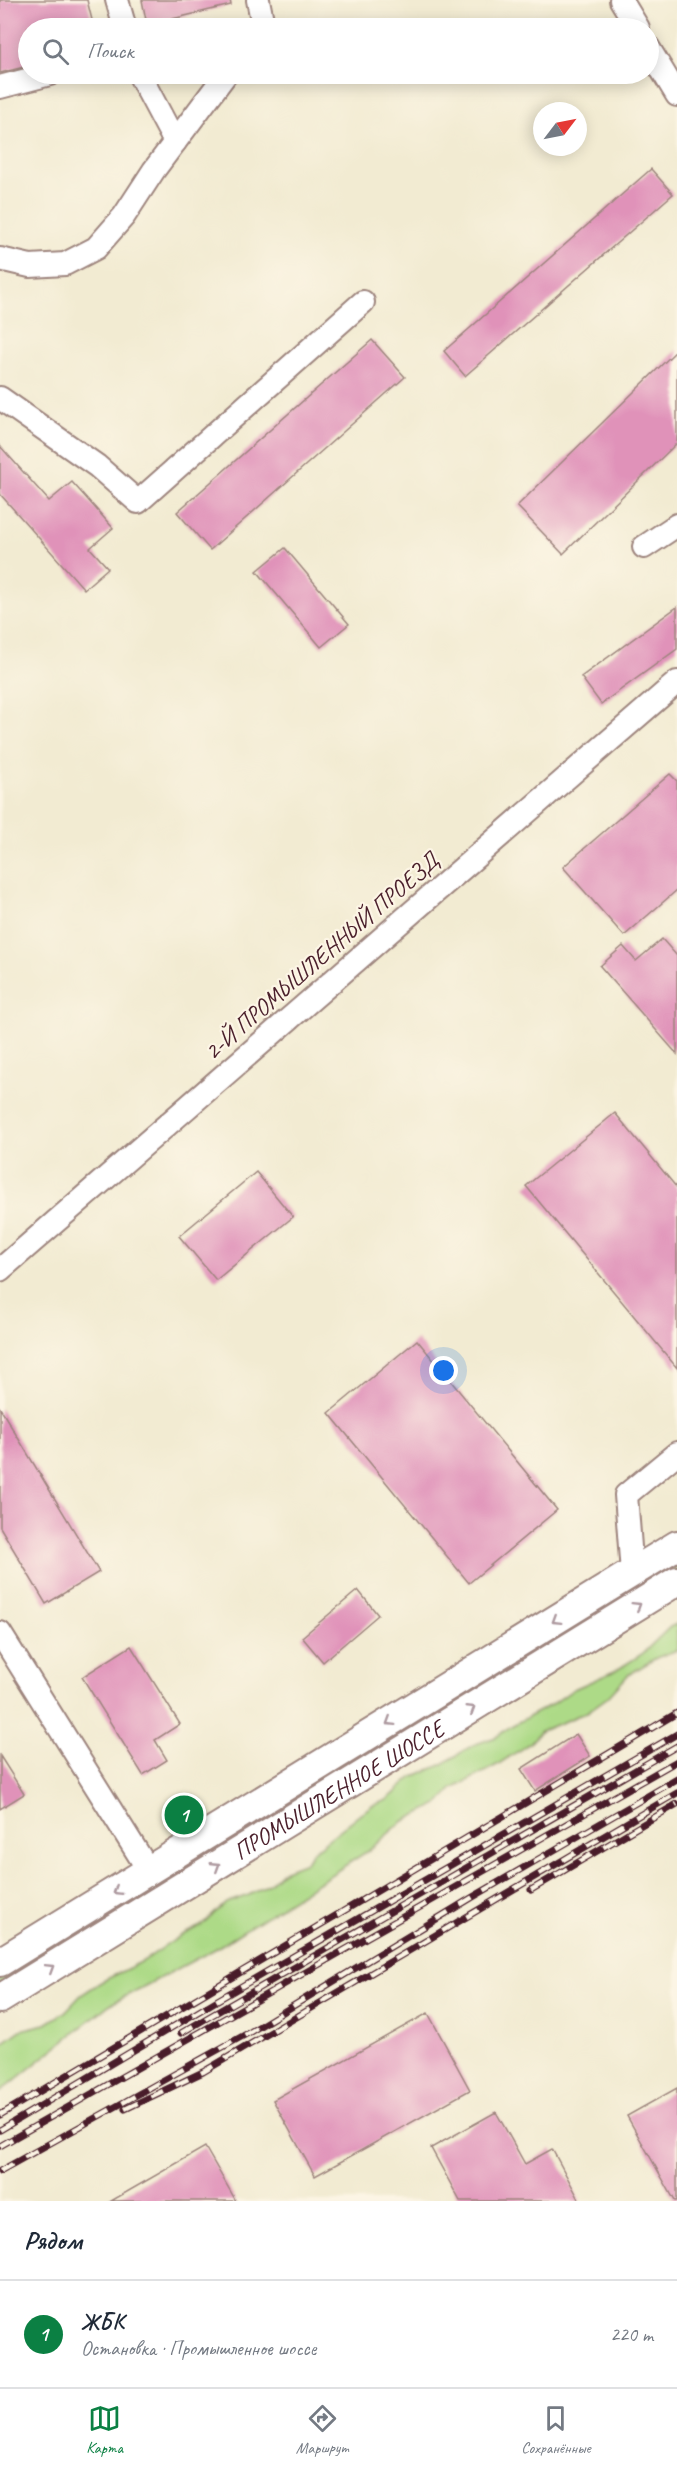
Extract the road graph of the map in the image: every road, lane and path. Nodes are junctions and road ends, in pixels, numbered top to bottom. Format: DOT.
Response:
graph roads {
  1 [pos="117,0"];
  2 [pos="258,0"];
  3 [pos="621,0"];
  4 [pos="122,18"];
  5 [pos="261,18"];
  6 [pos="632,18"];
  7 [pos="659,65"];
  8 [pos="18,82"];
  9 [pos="144,84"];
  10 [pos="218,84"];
  11 [pos="0,87"];
  12 [pos="677,95"];
  13 [pos="175,142"];
  14 [pos="1,254"];
  15 [pos="363,302"];
  16 [pos="0,398"];
  17 [pos="677,525"];
  18 [pos="644,547"];
  19 [pos="677,682"];
  20 [pos="0,1270"];
  21 [pos="677,1453"];
  22 [pos="677,1545"];
  23 [pos="632,1573"];
  24 [pos="677,1581"];
  25 [pos="0,1633"];
  26 [pos="351,1746"];
  27 [pos="368,1773"];
  28 [pos="149,1871"];
  29 [pos="0,1962"];
  30 [pos="0,1999"];
  1 -- 4 [label="lane"];
  2 -- 5 [label="lane"];
  3 -- 6 [label="lane"];
  7 -- 12 [label="lane"];
  8 -- 11 [label="lane"];
  9 -- 13 [label="lane"];
  10 -- 13 [label="lane"];
  13 -- 14 [label="lane"];
  15 -- 16 [label="lane"];
  17 -- 18 [label="lane"];
  19 -- 20 [label="lane, 2-Й ПРОМЫШЛЕННЫЙ ПРОЕЗД"];
  21 -- 23 [label="lane"];
  22 -- 23 [label="main road, ПРОМЫШЛЕННОЕ ШОССЕ"];
  23 -- 26 [label="main road, ПРОМЫШЛЕННОЕ ШОССЕ, one-way"];
  27 -- 24 [label="main road, ПРОМЫШЛЕННОЕ ШОССЕ, one-way"];
  25 -- 28 [label="lane"];
  26 -- 27 [label="main road"];
  26 -- 28 [label="main road, ПРОМЫШЛЕННОЕ ШОССЕ"];
  30 -- 27 [label="main road, ПРОМЫШЛЕННОЕ ШОССЕ, one-way"];
  28 -- 29 [label="main road, ПРОМЫШЛЕННОЕ ШОССЕ, one-way"];
}
